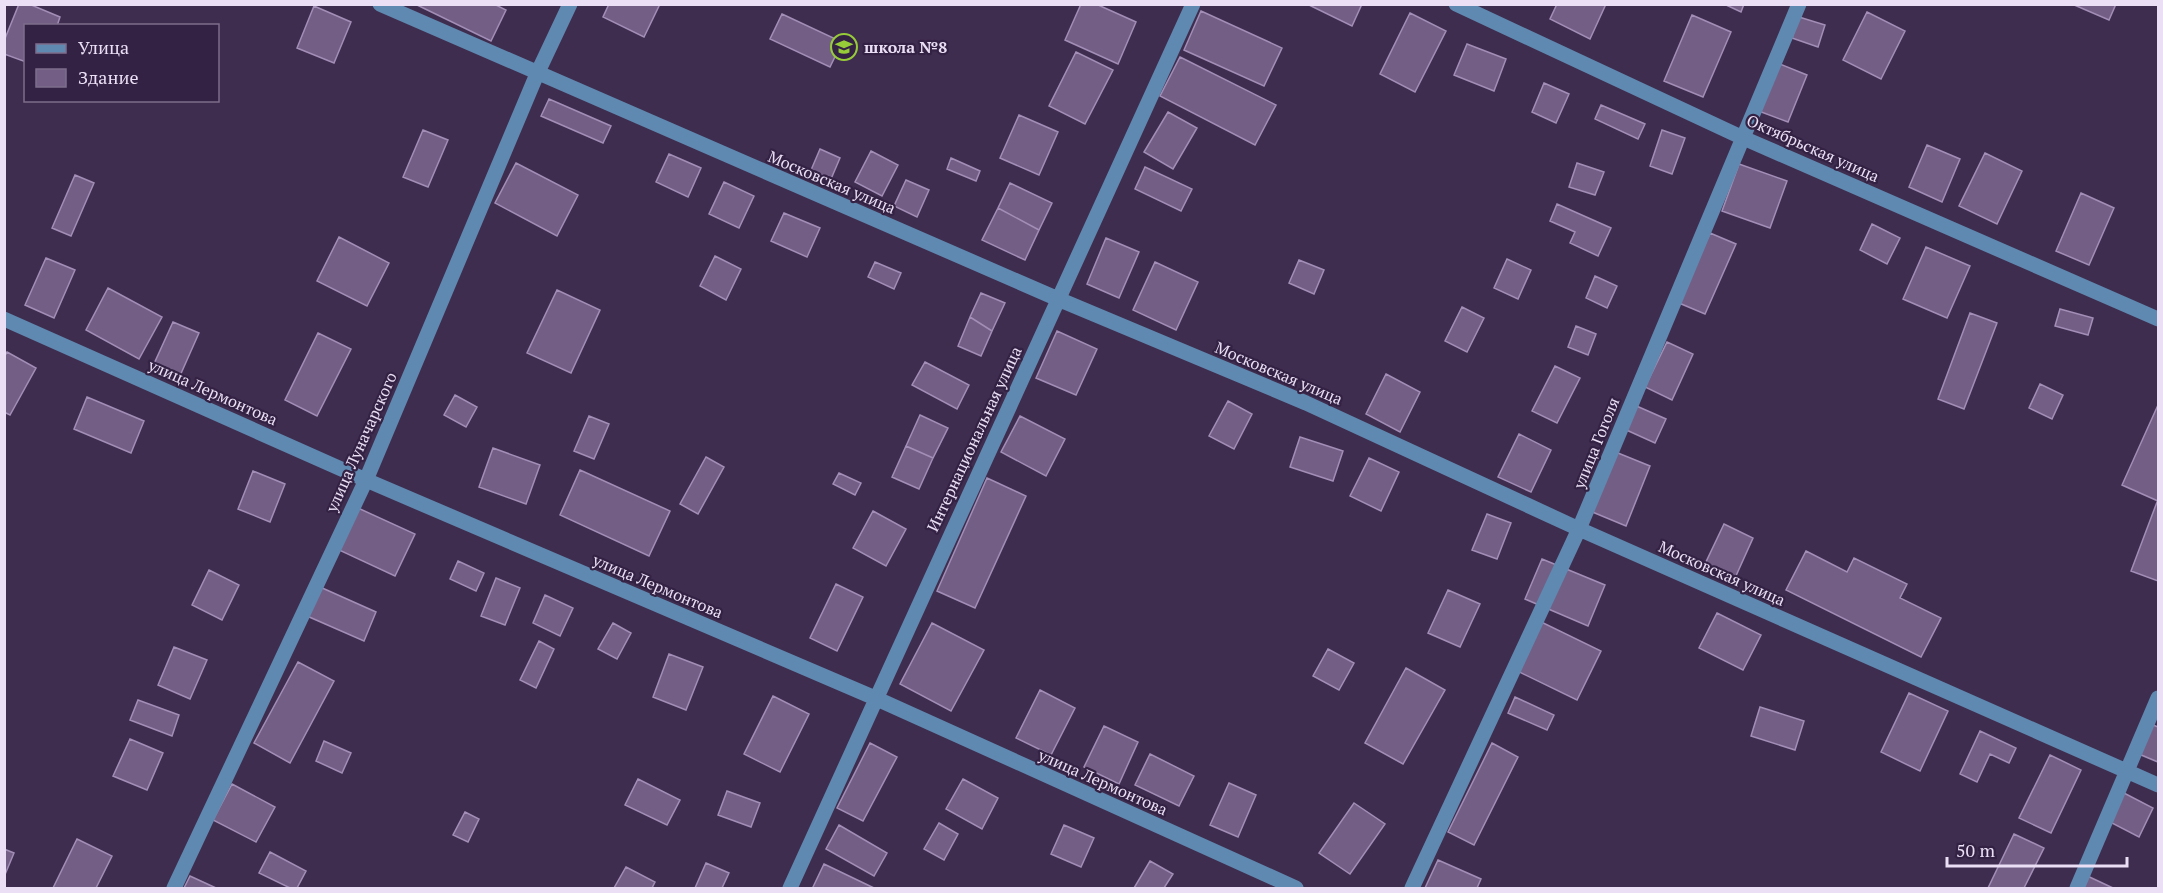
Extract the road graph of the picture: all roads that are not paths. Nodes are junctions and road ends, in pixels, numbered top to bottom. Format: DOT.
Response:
graph roads {
  1 [pos="380,4"];
  2 [pos="570,4"];
  3 [pos="1193,4"];
  4 [pos="1456,4"];
  5 [pos="1799,4"];
  6 [pos="537,74"];
  7 [pos="1741,137"];
  8 [pos="1058,299"];
  9 [pos="4,319"];
  10 [pos="2158,319"];
  11 [pos="366,480"];
  12 [pos="1579,529"];
  13 [pos="875,698"];
  14 [pos="2158,698"];
  15 [pos="2127,772"];
  16 [pos="2158,785"];
  17 [pos="174,888"];
  18 [pos="790,888"];
  19 [pos="1296,888"];
  20 [pos="1412,888"];
  21 [pos="2077,888"];
  1 -- 6 [label="street, Московская улица"];
  2 -- 6 [label="street, улица Луначарского"];
  3 -- 8 [label="street, Интернациональная улица"];
  4 -- 7 [label="street, Октябрьская улица"];
  5 -- 7 [label="street, улица Гоголя"];
  6 -- 8 [label="street, Московская улица"];
  6 -- 11 [label="street, улица Луначарского"];
  7 -- 10 [label="street, Октябрьская улица"];
  7 -- 12 [label="street, улица Гоголя"];
  8 -- 12 [label="street, Московская улица"];
  8 -- 13 [label="street, Интернациональная улица"];
  9 -- 11 [label="street, улица Лермонтова"];
  11 -- 13 [label="street, улица Лермонтова"];
  11 -- 17 [label="street, улица Луначарского"];
  12 -- 15 [label="street, Московская улица"];
  12 -- 20 [label="street, улица Гоголя"];
  13 -- 18 [label="street, Интернациональная улица"];
  13 -- 19 [label="street, улица Лермонтова"];
  14 -- 15 [label="street"];
  15 -- 16 [label="street, Московская улица"];
  15 -- 21 [label="street"];
}
